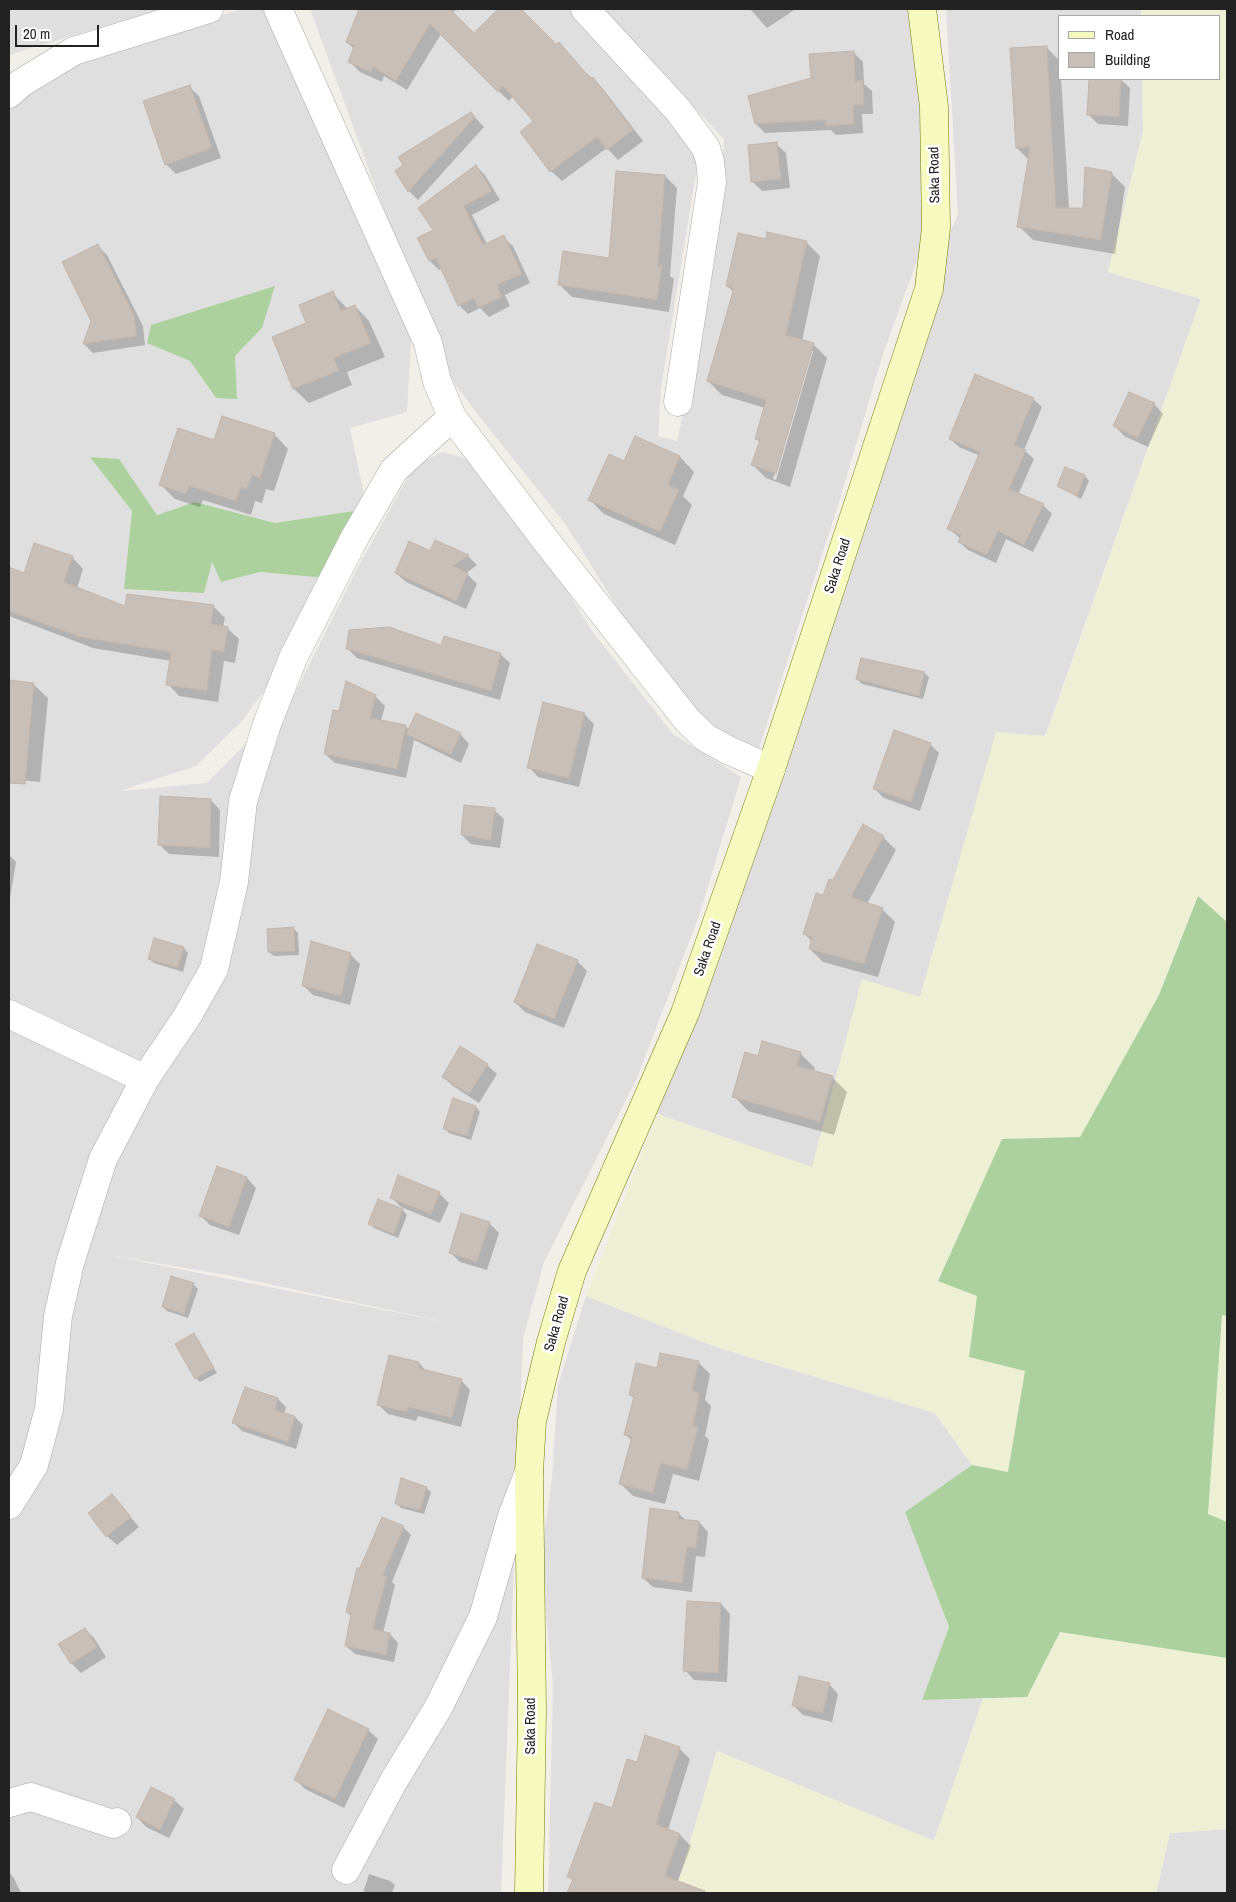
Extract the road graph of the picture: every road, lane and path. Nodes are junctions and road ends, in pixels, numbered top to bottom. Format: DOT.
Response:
graph roads {
  1 [pos="209,9"];
  2 [pos="278,9"];
  3 [pos="585,9"];
  4 [pos="922,9"];
  5 [pos="9,94"];
  6 [pos="678,402"];
  7 [pos="452,417"];
  8 [pos="771,769"];
  9 [pos="9,1014"];
  10 [pos="145,1079"];
  11 [pos="529,1472"];
  12 [pos="9,1505"];
  13 [pos="9,1803"];
  14 [pos="117,1822"];
  15 [pos="346,1870"];
  16 [pos="529,1893"];
  1 -- 5 [label="street"];
  2 -- 7 [label="street"];
  3 -- 6 [label="street"];
  4 -- 8 [label="main road, Saka Road"];
  7 -- 8 [label="street"];
  7 -- 10 [label="street"];
  8 -- 11 [label="main road, Saka Road"];
  9 -- 10 [label="street"];
  10 -- 12 [label="street"];
  11 -- 15 [label="street"];
  11 -- 16 [label="main road, Saka Road"];
  13 -- 14 [label="street"];
}
